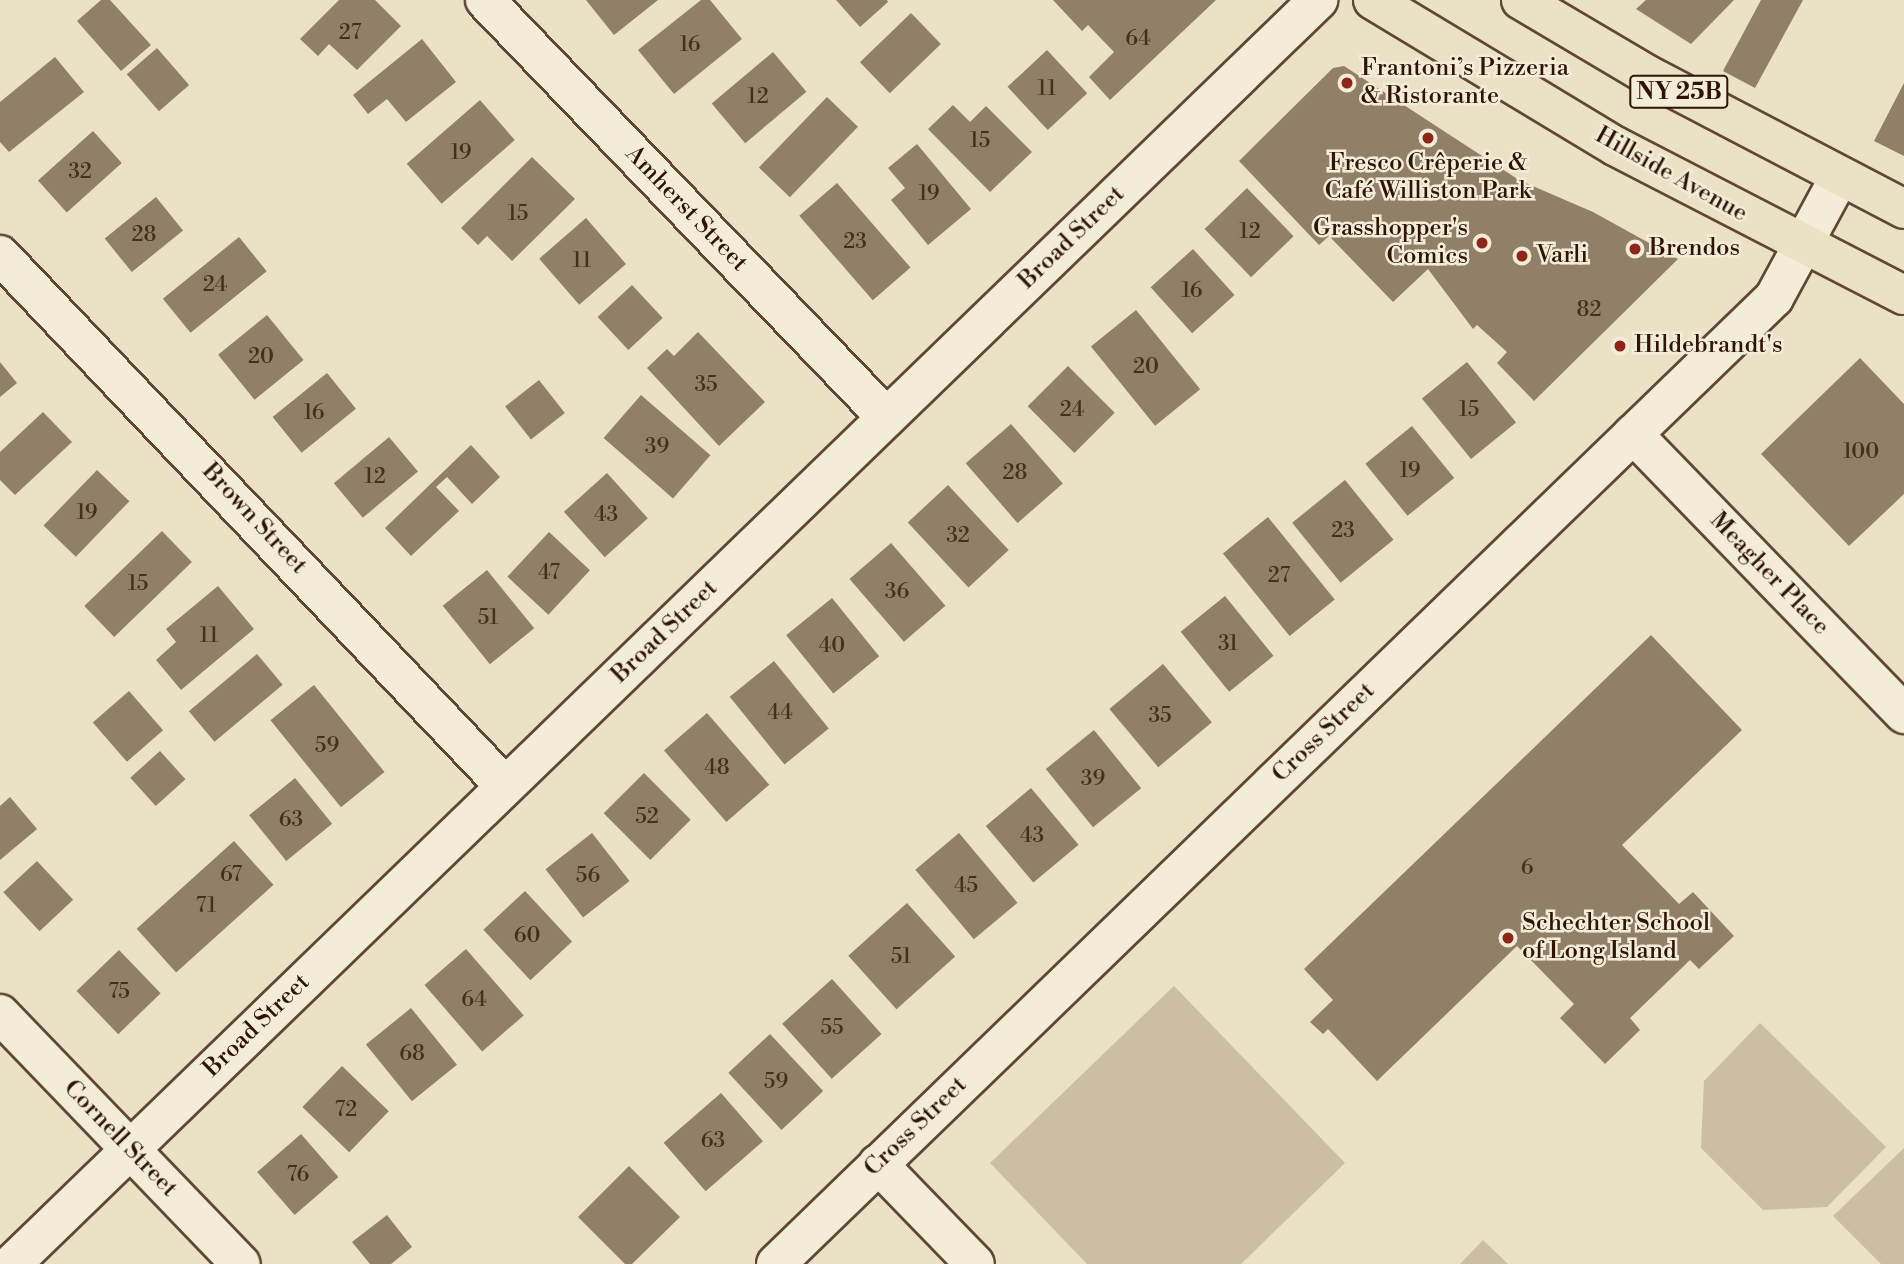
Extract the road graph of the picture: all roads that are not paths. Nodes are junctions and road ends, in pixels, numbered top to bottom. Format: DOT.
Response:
graph roads {
  1 [pos="485,0"];
  2 [pos="1318,0"];
  3 [pos="1373,0"];
  4 [pos="1521,0"];
  5 [pos="1839,178"];
  6 [pos="1904,209"];
  7 [pos="1804,248"];
  8 [pos="0,255"];
  9 [pos="1904,295"];
  10 [pos="886,417"];
  11 [pos="1633,434"];
  12 [pos="1904,714"];
  13 [pos="505,786"];
  14 [pos="0,1014"];
  15 [pos="130,1150"];
  16 [pos="878,1164"];
  17 [pos="12,1264"];
  18 [pos="241,1264"];
  19 [pos="776,1264"];
  20 [pos="975,1264"];
  1 -- 10 [label="street, Amherst Street"];
  2 -- 10 [label="street, Broad Street"];
  3 -- 7 [label="main road, Hillside Avenue / NY 25B"];
  4 -- 5 [label="main road, NY 25B"];
  5 -- 6 [label="main road, NY 25B"];
  5 -- 7 [label="street, Cross Street"];
  7 -- 9 [label="main road, Hillside Avenue / NY 25B"];
  7 -- 11 [label="street, Cross Street"];
  8 -- 13 [label="street, Brown Street"];
  10 -- 13 [label="street, Broad Street"];
  11 -- 12 [label="street, Meagher Place"];
  11 -- 16 [label="street, Cross Street"];
  13 -- 15 [label="street, Broad Street"];
  14 -- 15 [label="street, Cornell Street"];
  15 -- 17 [label="street, Broad Street"];
  15 -- 18 [label="street, Cornell Street"];
  16 -- 19 [label="street, Cross Street"];
  16 -- 20 [label="street"];
}
